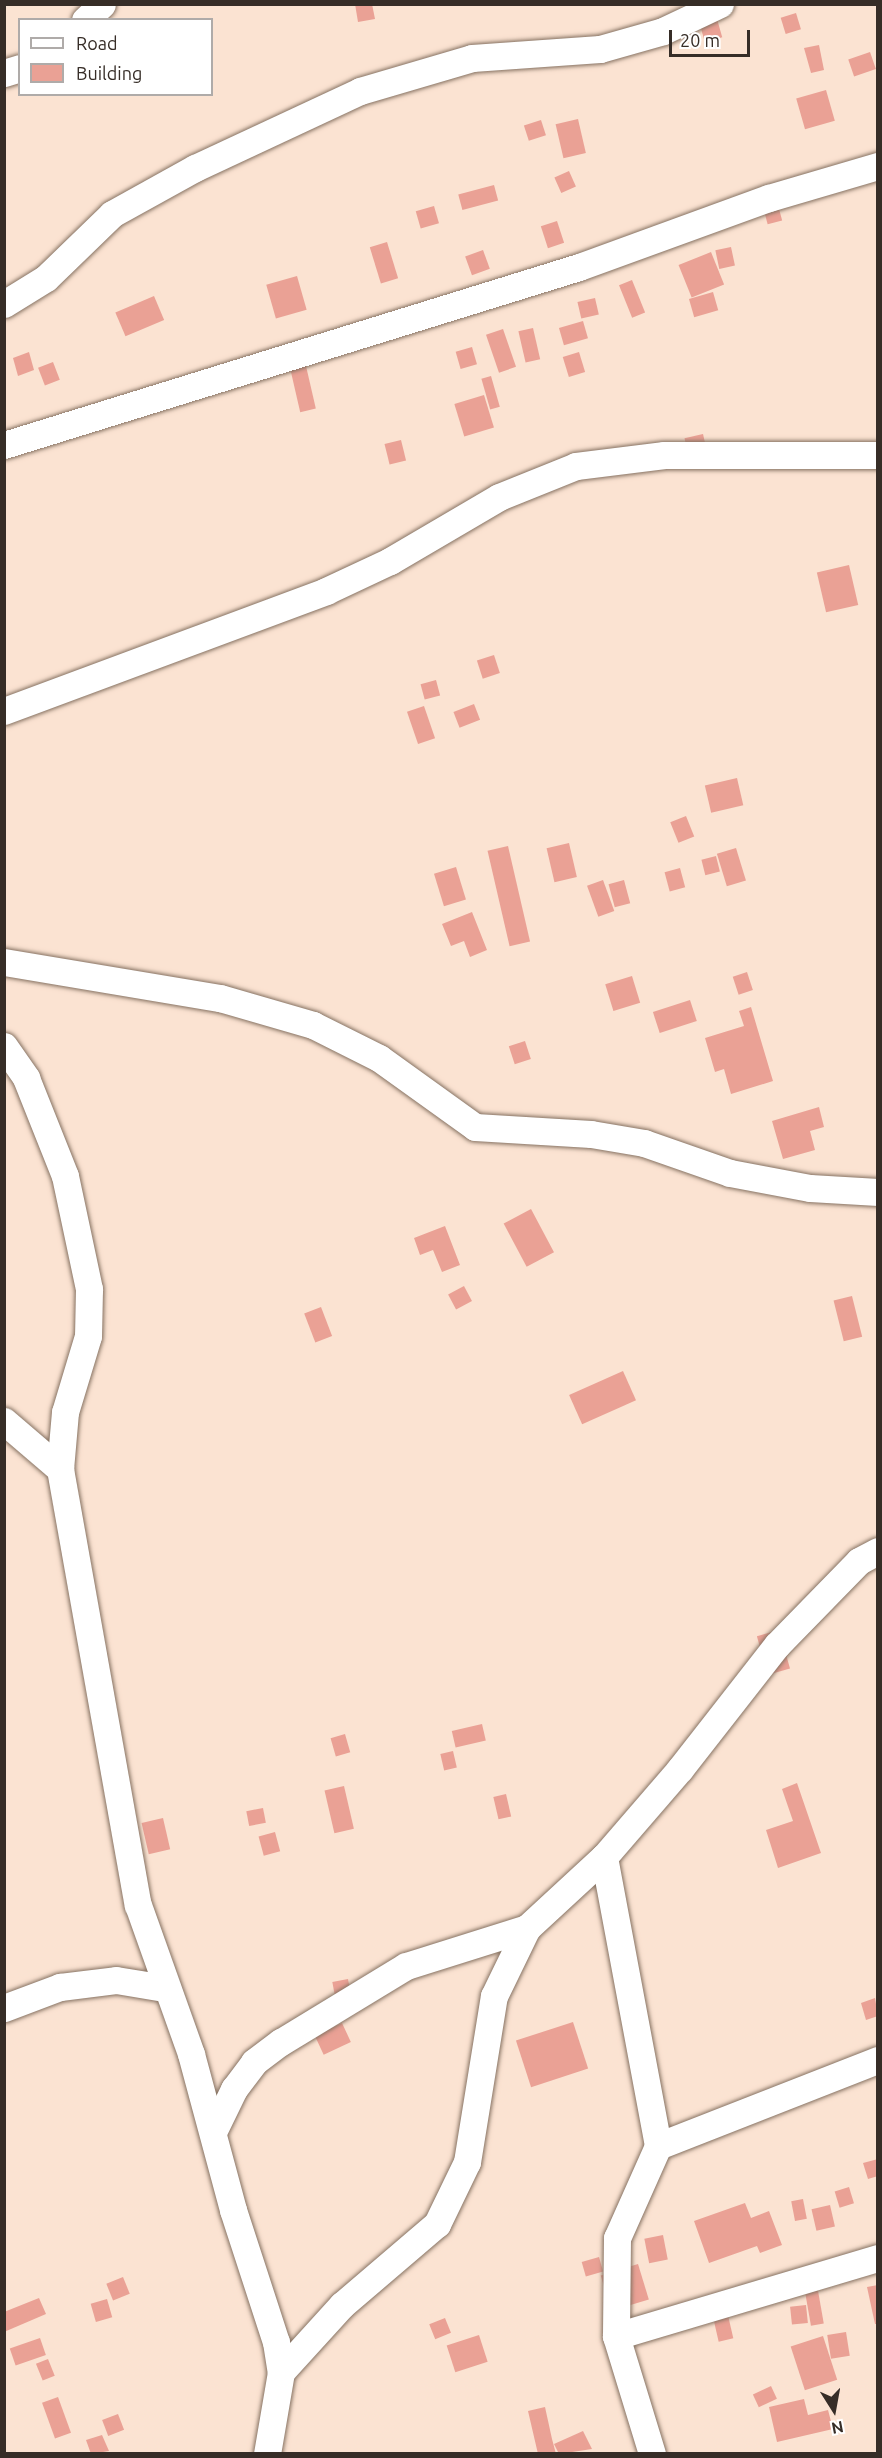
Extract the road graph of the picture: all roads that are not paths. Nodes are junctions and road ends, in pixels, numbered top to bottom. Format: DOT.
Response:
graph roads {
  1 [pos="102,4"];
  2 [pos="720,4"];
  3 [pos="87,18"];
  4 [pos="878,166"];
  5 [pos="4,304"];
  6 [pos="4,445"];
  7 [pos="878,455"];
  8 [pos="4,711"];
  9 [pos="4,962"];
  10 [pos="4,1046"];
  11 [pos="878,1192"];
  12 [pos="4,1421"];
  13 [pos="60,1469"];
  14 [pos="878,1551"];
  15 [pos="604,1857"];
  16 [pos="527,1928"];
  17 [pos="165,1988"];
  18 [pos="4,2008"];
  19 [pos="878,2060"];
  20 [pos="213,2132"];
  21 [pos="658,2146"];
  22 [pos="878,2258"];
  23 [pos="616,2336"];
  24 [pos="281,2372"];
  25 [pos="267,2454"];
  26 [pos="652,2454"];
  1 -- 3 [label="street"];
  2 -- 5 [label="street"];
  4 -- 6 [label="street"];
  7 -- 8 [label="street"];
  9 -- 11 [label="street"];
  10 -- 13 [label="street"];
  12 -- 13 [label="street"];
  13 -- 17 [label="street"];
  14 -- 15 [label="street"];
  15 -- 16 [label="street"];
  15 -- 21 [label="street"];
  16 -- 20 [label="street"];
  16 -- 24 [label="street"];
  17 -- 18 [label="street"];
  17 -- 20 [label="street"];
  19 -- 21 [label="street"];
  20 -- 24 [label="street"];
  21 -- 23 [label="street"];
  22 -- 23 [label="street"];
  23 -- 26 [label="street"];
  24 -- 25 [label="street"];
}
